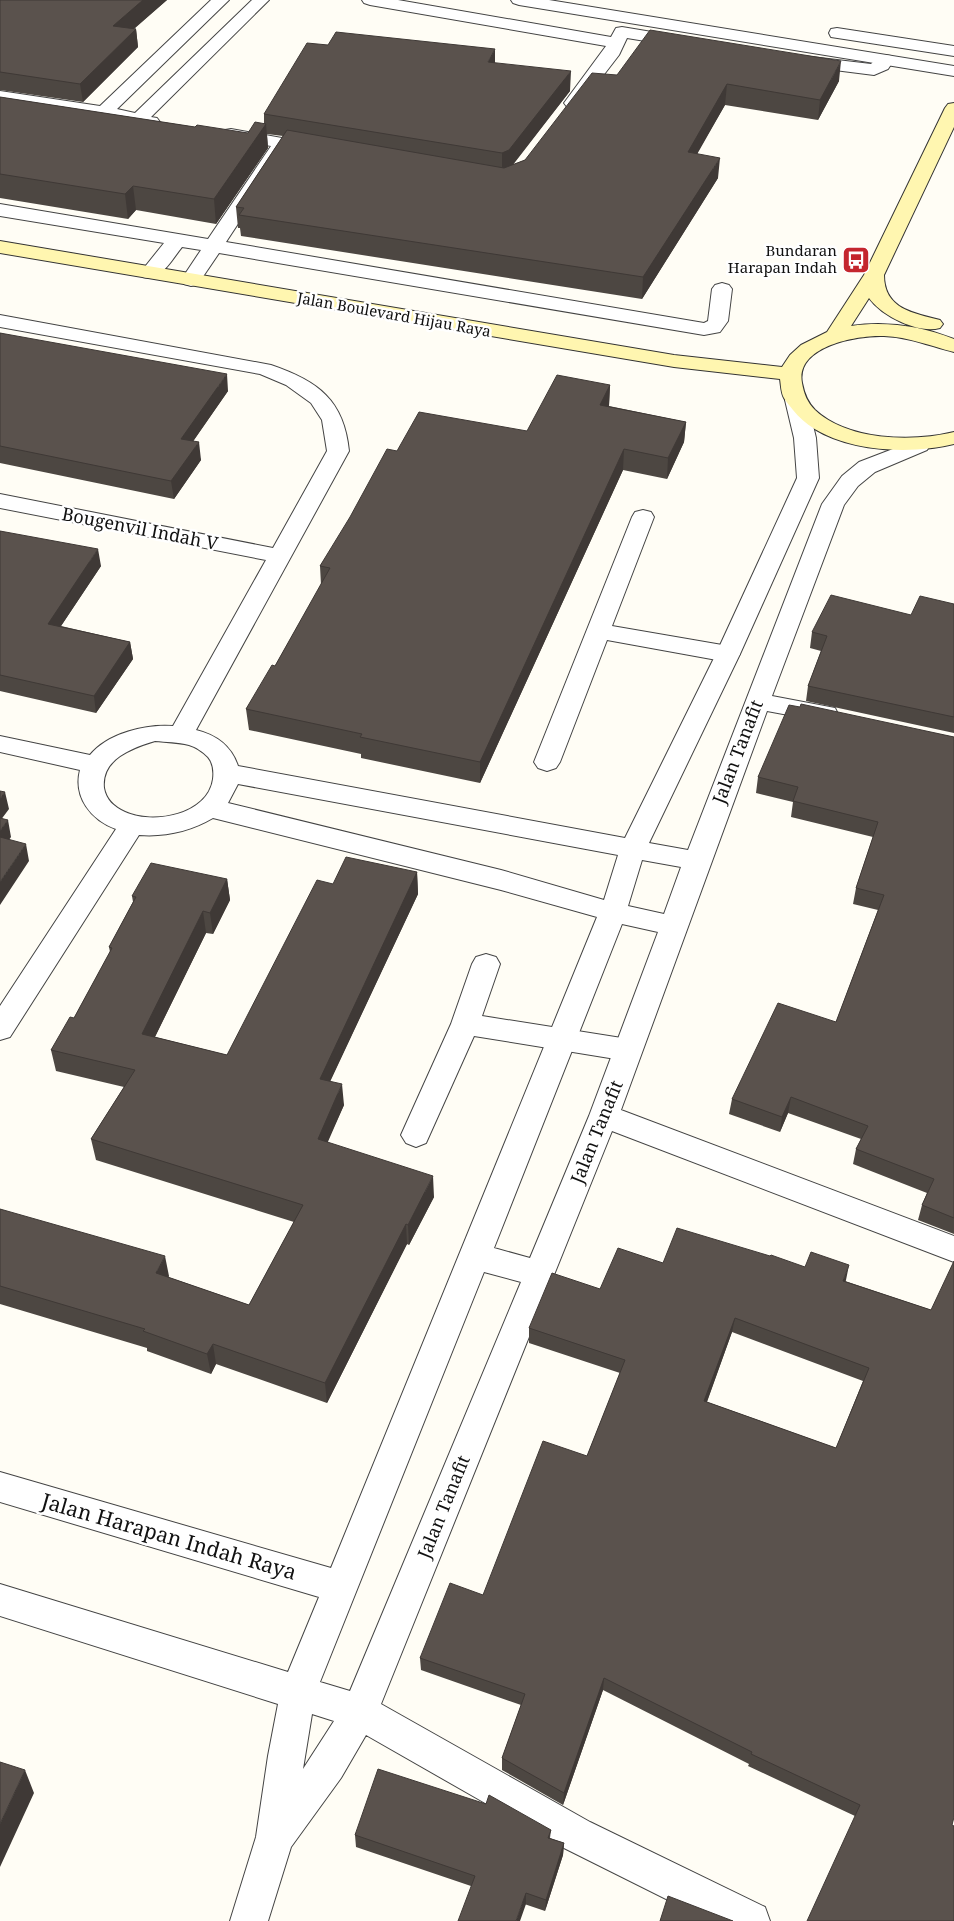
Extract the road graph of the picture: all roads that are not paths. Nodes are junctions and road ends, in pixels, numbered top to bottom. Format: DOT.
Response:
graph roads {
  1 [pos="221,0"];
  2 [pos="261,0"];
  3 [pos="370,0"];
  4 [pos="519,0"];
  5 [pos="622,0"];
  6 [pos="619,27"];
  7 [pos="820,30"];
  8 [pos="954,51"];
  9 [pos="885,60"];
  10 [pos="954,71"];
  11 [pos="0,96"];
  12 [pos="954,108"];
  13 [pos="104,112"];
  14 [pos="563,115"];
  15 [pos="138,120"];
  16 [pos="166,124"];
  17 [pos="214,132"];
  18 [pos="282,142"];
  19 [pos="301,146"];
  20 [pos="0,210"];
  21 [pos="177,240"];
  22 [pos="0,247"];
  23 [pos="213,247"];
  24 [pos="150,273"];
  25 [pos="874,275"];
  26 [pos="191,280"];
  27 [pos="722,289"];
  28 [pos="0,321"];
  29 [pos="954,327"];
  30 [pos="835,336"];
  31 [pos="954,346"];
  32 [pos="793,387"];
  33 [pos="954,438"];
  34 [pos="919,445"];
  35 [pos="0,501"];
  36 [pos="643,517"];
  37 [pos="279,556"];
  38 [pos="600,631"];
  39 [pos="728,654"];
  40 [pos="758,701"];
  41 [pos="850,720"];
  42 [pos="181,734"];
  43 [pos="0,744"];
  44 [pos="547,762"];
  45 [pos="95,765"];
  46 [pos="228,772"];
  47 [pos="210,808"];
  48 [pos="132,824"];
  49 [pos="633,848"];
  50 [pos="697,861"];
  51 [pos="613,912"];
  52 [pos="675,926"];
  53 [pos="486,964"];
  54 [pos="465,1024"];
  55 [pos="0,1029"];
  56 [pos="563,1040"];
  57 [pos="628,1050"];
  58 [pos="604,1116"];
  59 [pos="416,1135"];
  60 [pos="954,1250"];
  61 [pos="475,1256"];
  62 [pos="539,1274"];
  63 [pos="0,1487"];
  64 [pos="339,1587"];
  65 [pos="0,1600"];
  66 [pos="298,1692"];
  67 [pos="360,1712"];
  68 [pos="276,1837"];
  69 [pos="249,1921"];
  70 [pos="751,1921"];
  1 -- 13 [label="street"];
  2 -- 15 [label="street"];
  3 -- 6 [label="street"];
  4 -- 6 [label="street"];
  5 -- 6 [label="street"];
  6 -- 9 [label="street"];
  6 -- 9 [label="street"];
  6 -- 14 [label="street"];
  7 -- 8 [label="street"];
  9 -- 10 [label="street"];
  11 -- 13 [label="street"];
  12 -- 25 [label="street"];
  13 -- 15 [label="street"];
  15 -- 16 [label="street"];
  17 -- 18 [label="street"];
  18 -- 19 [label="street"];
  18 -- 23 [label="street"];
  20 -- 21 [label="street"];
  21 -- 23 [label="street"];
  21 -- 24 [label="street"];
  22 -- 24 [label="street, Jalan Boulevard Hijau Raya"];
  23 -- 26 [label="street"];
  23 -- 27 [label="street"];
  24 -- 26 [label="street, Jalan Boulevard Hijau Raya"];
  25 -- 29 [label="street"];
  25 -- 30 [label="street"];
  26 -- 32 [label="street, Jalan Boulevard Hijau Raya"];
  28 -- 37 [label="street"];
  30 -- 31 [label="street"];
  30 -- 32 [label="street"];
  32 -- 34 [label="street"];
  32 -- 39 [label="street, Jalan Tanafit"];
  33 -- 34 [label="street"];
  34 -- 40 [label="street, Jalan Tanafit"];
  35 -- 37 [label="street, Bougenvil Indah V"];
  36 -- 38 [label="street"];
  37 -- 42 [label="street"];
  38 -- 39 [label="street"];
  38 -- 44 [label="street"];
  39 -- 49 [label="street, Jalan Tanafit"];
  40 -- 41 [label="street"];
  40 -- 50 [label="street, Jalan Tanafit"];
  42 -- 45 [label="street"];
  42 -- 46 [label="street"];
  43 -- 45 [label="street"];
  45 -- 48 [label="street"];
  46 -- 47 [label="street"];
  46 -- 49 [label="street"];
  47 -- 48 [label="street"];
  47 -- 51 [label="street"];
  48 -- 55 [label="street"];
  49 -- 50 [label="street"];
  49 -- 51 [label="street, Jalan Tanafit"];
  50 -- 52 [label="street, Jalan Tanafit"];
  51 -- 52 [label="street"];
  51 -- 56 [label="street, Jalan Tanafit"];
  52 -- 57 [label="street, Jalan Tanafit"];
  53 -- 54 [label="street"];
  54 -- 56 [label="street"];
  54 -- 59 [label="street"];
  56 -- 57 [label="street"];
  56 -- 61 [label="street, Jalan Tanafit"];
  57 -- 58 [label="street, Jalan Tanafit"];
  58 -- 60 [label="street"];
  58 -- 62 [label="street, Jalan Tanafit"];
  61 -- 62 [label="street"];
  61 -- 64 [label="street, Jalan Tanafit"];
  62 -- 67 [label="street, Jalan Tanafit"];
  63 -- 64 [label="street, Jalan Harapan Indah Raya"];
  64 -- 66 [label="street, Jalan Tanafit"];
  65 -- 66 [label="street"];
  66 -- 67 [label="street"];
  66 -- 68 [label="street, Jalan Tanafit"];
  67 -- 68 [label="street, Jalan Tanafit"];
  67 -- 70 [label="street"];
  68 -- 69 [label="street, Jalan Tanafit"];
}
